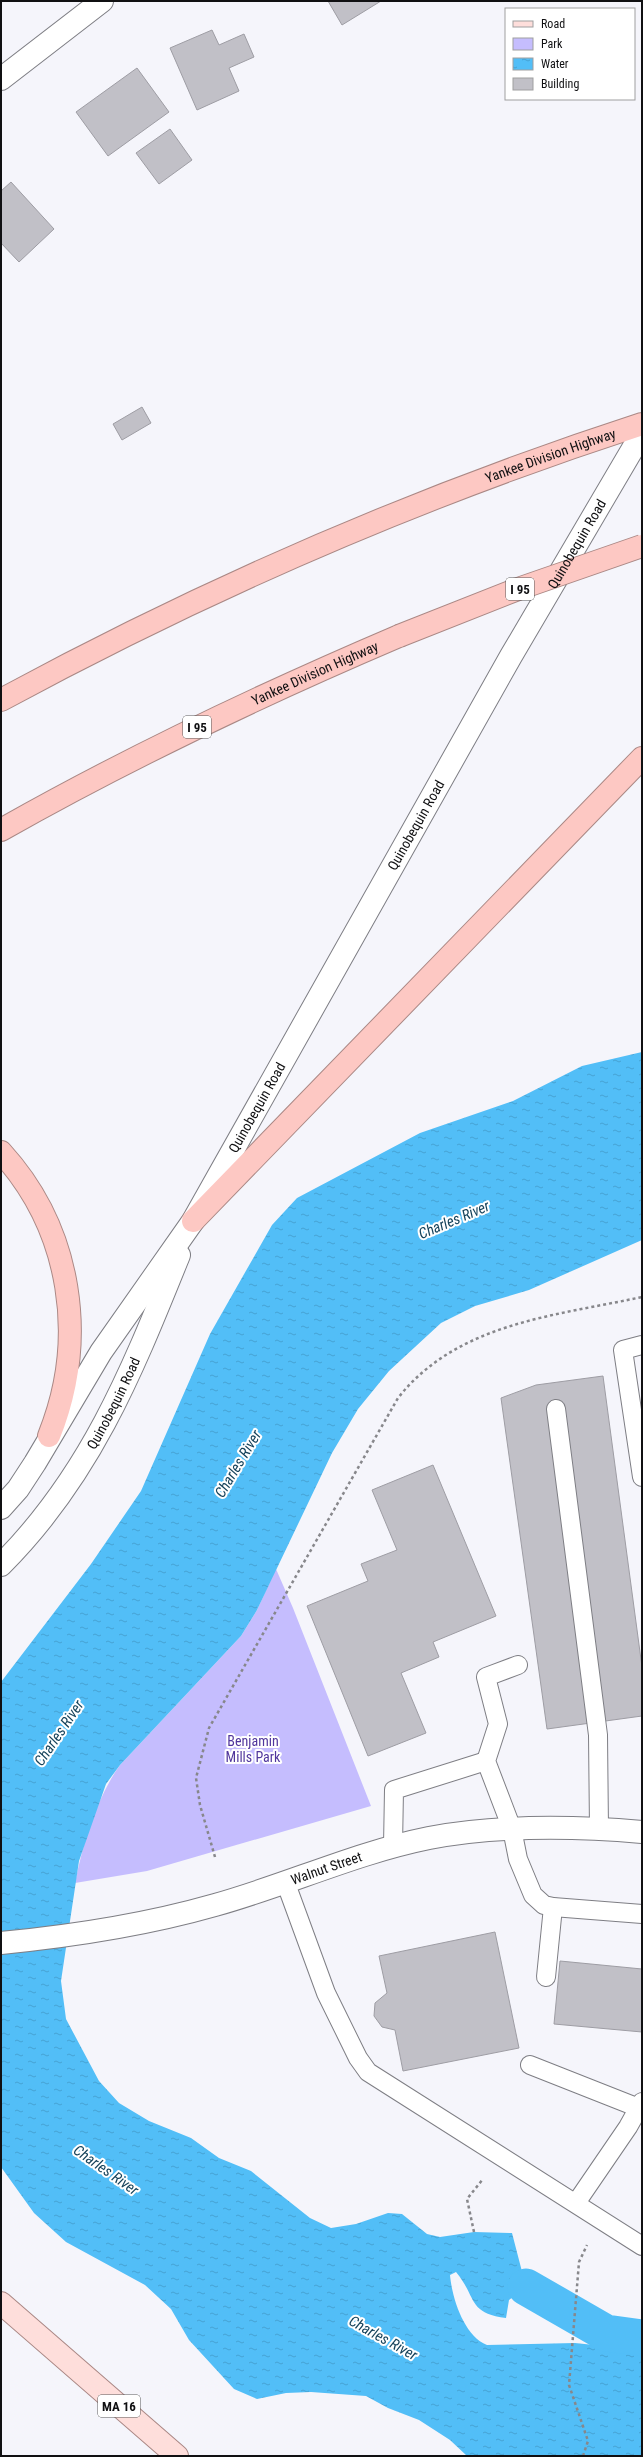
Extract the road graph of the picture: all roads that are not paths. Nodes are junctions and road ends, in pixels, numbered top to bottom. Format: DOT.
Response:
graph roads {
  1 [pos="102,1"];
  2 [pos="1,79"];
  3 [pos="642,424"];
  4 [pos="642,432"];
  5 [pos="642,546"];
  6 [pos="48,674"];
  7 [pos="1,686"];
  8 [pos="1,700"];
  9 [pos="642,758"];
  10 [pos="1,830"];
  11 [pos="1,1152"];
  12 [pos="193,1220"];
  13 [pos="642,1345"];
  14 [pos="556,1409"];
  15 [pos="49,1436"];
  16 [pos="642,1477"];
  17 [pos="1,1508"];
  18 [pos="1,1565"];
  19 [pos="518,1665"];
  20 [pos="486,1761"];
  21 [pos="512,1829"];
  22 [pos="599,1829"];
  23 [pos="642,1832"];
  24 [pos="393,1846"];
  25 [pos="285,1881"];
  26 [pos="553,1907"];
  27 [pos="642,1914"];
  28 [pos="8,1942"];
  29 [pos="546,1977"];
  30 [pos="530,2066"];
  31 [pos="640,2105"];
  32 [pos="576,2203"];
  33 [pos="642,2246"];
  34 [pos="1,2303"];
  35 [pos="177,2456"];
  1 -- 2 [label="main road"];
  3 -- 6 [label="highway, Yankee Division Highway"];
  4 -- 12 [label="main road, Quinobequin Road"];
  5 -- 10 [label="highway, Yankee Division Highway / I 95, bridge"];
  6 -- 7 [label="highway"];
  6 -- 8 [label="highway, Yankee Division Highway"];
  9 -- 12 [label="highway"];
  11 -- 15 [label="highway"];
  12 -- 15 [label="main road, Quinobequin Road"];
  12 -- 18 [label="main road, Quinobequin Road"];
  13 -- 16 [label="lane"];
  14 -- 22 [label="lane"];
  15 -- 17 [label="main road, Quinobequin Road"];
  19 -- 20 [label="lane"];
  20 -- 21 [label="lane"];
  20 -- 24 [label="lane"];
  21 -- 22 [label="main road, Walnut Street"];
  21 -- 24 [label="main road, Walnut Street"];
  21 -- 26 [label="lane"];
  22 -- 23 [label="main road, Walnut Street"];
  24 -- 25 [label="main road, Walnut Street"];
  25 -- 28 [label="main road, Walnut Street"];
  25 -- 32 [label="lane"];
  26 -- 27 [label="lane"];
  26 -- 29 [label="lane"];
  30 -- 31 [label="lane"];
  31 -- 32 [label="lane"];
  32 -- 33 [label="lane"];
  34 -- 35 [label="main road, MA 16"];
}
